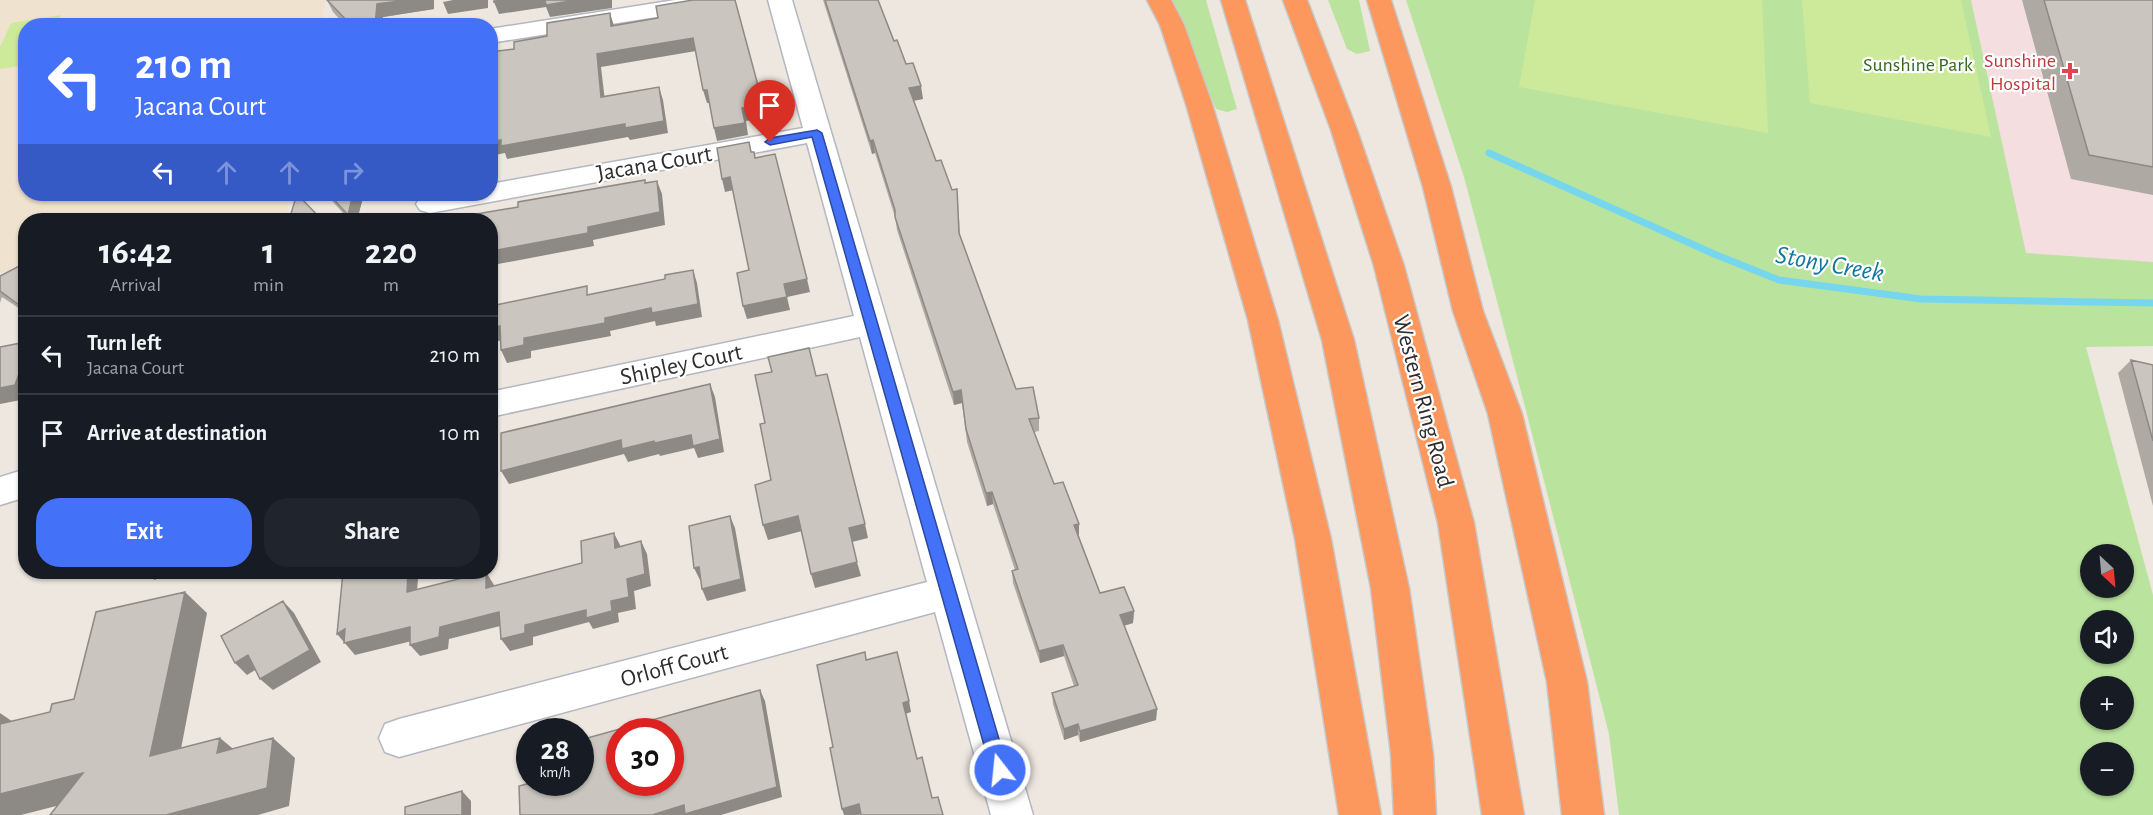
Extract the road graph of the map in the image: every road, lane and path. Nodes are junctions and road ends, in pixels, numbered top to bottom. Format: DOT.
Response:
graph roads {
  1 [pos="720,0"];
  2 [pos="780,0"];
  3 [pos="1159,0"];
  4 [pos="1233,0"];
  5 [pos="1295,0"];
  6 [pos="1379,0"];
  7 [pos="498,35"];
  8 [pos="817,133"];
  9 [pos="498,191"];
  10 [pos="446,201"];
  11 [pos="430,204"];
  12 [pos="872,323"];
  13 [pos="498,403"];
  14 [pos="18,486"];
  15 [pos="0,492"];
  16 [pos="949,592"];
  17 [pos="399,738"];
  18 [pos="1012,815"];
  19 [pos="1360,815"];
  20 [pos="1415,815"];
  21 [pos="1503,815"];
  22 [pos="1583,815"];
  1 -- 7 [label="street"];
  2 -- 8 [label="street"];
  3 -- 19 [label="highway"];
  4 -- 20 [label="highway"];
  5 -- 21 [label="highway, Western Ring Road"];
  6 -- 22 [label="highway"];
  8 -- 9 [label="street, Jacana Court"];
  8 -- 12 [label="street"];
  10 -- 11 [label="street, Jacana Court"];
  12 -- 13 [label="street, Shipley Court"];
  12 -- 16 [label="street"];
  14 -- 15 [label="street"];
  16 -- 17 [label="street, Orloff Court"];
  16 -- 18 [label="street"];
}
